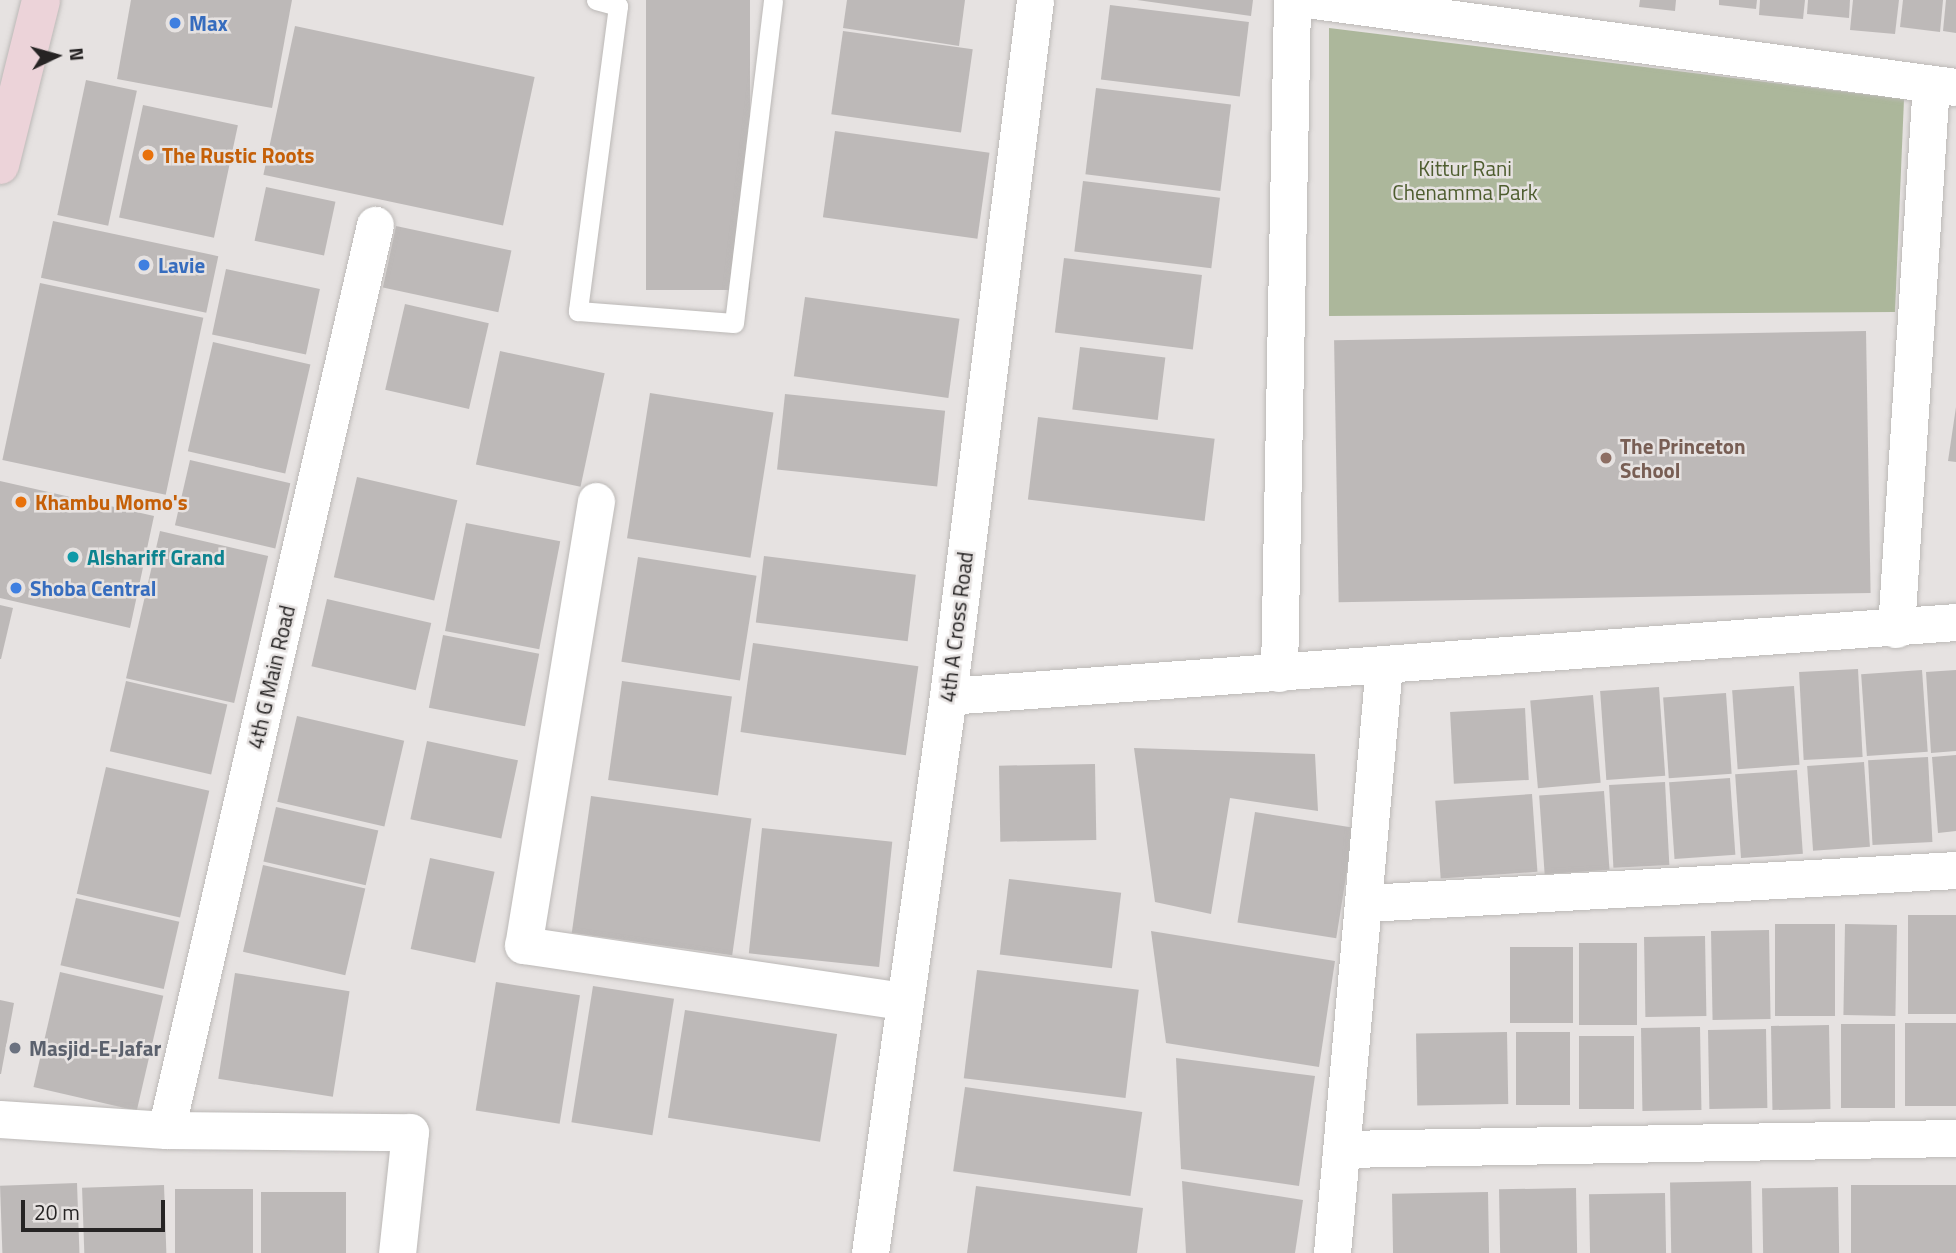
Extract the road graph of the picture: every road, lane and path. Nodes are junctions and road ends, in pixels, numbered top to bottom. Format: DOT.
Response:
graph roads {
  1 [pos="41,0"];
  2 [pos="596,0"];
  3 [pos="773,0"];
  4 [pos="1035,0"];
  5 [pos="1293,0"];
  6 [pos="1314,0"];
  7 [pos="1944,85"];
  8 [pos="0,165"];
  9 [pos="375,225"];
  10 [pos="596,501"];
  11 [pos="1956,622"];
  12 [pos="1896,629"];
  13 [pos="1384,665"];
  14 [pos="1279,673"];
  15 [pos="948,696"];
  16 [pos="1956,870"];
  17 [pos="1366,903"];
  18 [pos="902,1001"];
  19 [pos="0,1119"];
  20 [pos="166,1130"];
  21 [pos="1956,1138"];
  22 [pos="1342,1149"];
  23 [pos="397,1253"];
  24 [pos="870,1253"];
  25 [pos="1332,1253"];
  1 -- 8 [label="street"];
  2 -- 3 [label="lane"];
  4 -- 15 [label="street, 4th A Cross Road"];
  5 -- 14 [label="street"];
  6 -- 7 [label="street"];
  7 -- 12 [label="street"];
  9 -- 20 [label="street, 4th G Main Road"];
  10 -- 18 [label="street"];
  11 -- 12 [label="street"];
  12 -- 13 [label="street"];
  13 -- 14 [label="street"];
  13 -- 17 [label="street"];
  14 -- 15 [label="street"];
  15 -- 18 [label="street, 4th A Cross Road"];
  16 -- 17 [label="street"];
  17 -- 22 [label="street"];
  18 -- 24 [label="street, 4th A Cross Road"];
  19 -- 20 [label="street"];
  20 -- 23 [label="street"];
  21 -- 22 [label="street"];
  22 -- 25 [label="street"];
}
